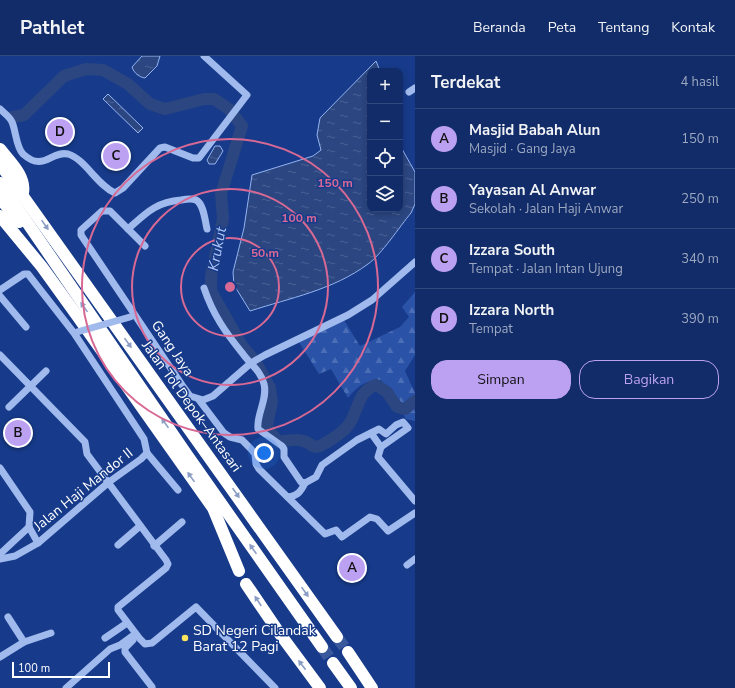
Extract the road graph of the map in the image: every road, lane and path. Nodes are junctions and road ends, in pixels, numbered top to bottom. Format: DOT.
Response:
graph roads {
  1 [pos="204,56"];
  2 [pos="0,109"];
  3 [pos="0,149"];
  4 [pos="0,164"];
  5 [pos="0,183"];
  6 [pos="23,194"];
  7 [pos="0,198"];
  8 [pos="0,216"];
  9 [pos="0,227"];
  10 [pos="128,229"];
  11 [pos="207,229"];
  12 [pos="145,246"];
  13 [pos="415,262"];
  14 [pos="68,284"];
  15 [pos="204,288"];
  16 [pos="0,290"];
  17 [pos="0,296"];
  18 [pos="132,316"];
  19 [pos="78,317"];
  20 [pos="26,327"];
  21 [pos="76,332"];
  22 [pos="0,355"];
  23 [pos="252,363"];
  24 [pos="46,371"];
  25 [pos="30,386"];
  26 [pos="199,400"];
  27 [pos="9,407"];
  28 [pos="371,433"];
  29 [pos="382,447"];
  30 [pos="147,452"];
  31 [pos="0,468"];
  32 [pos="109,482"];
  33 [pos="305,482"];
  34 [pos="178,490"];
  35 [pos="288,497"];
  36 [pos="415,501"];
  37 [pos="415,513"];
  38 [pos="182,522"];
  39 [pos="140,526"];
  40 [pos="29,527"];
  41 [pos="38,542"];
  42 [pos="118,545"];
  43 [pos="154,546"];
  44 [pos="0,554"];
  45 [pos="0,559"];
  46 [pos="415,559"];
  47 [pos="407,565"];
  48 [pos="239,571"];
  49 [pos="246,584"];
  50 [pos="8,617"];
  51 [pos="127,623"];
  52 [pos="51,633"];
  53 [pos="136,635"];
  54 [pos="337,637"];
  55 [pos="106,638"];
  56 [pos="24,642"];
  57 [pos="322,647"];
  58 [pos="348,652"];
  59 [pos="0,657"];
  60 [pos="333,663"];
  61 [pos="66,688"];
  62 [pos="152,688"];
  63 [pos="275,688"];
  64 [pos="320,688"];
  65 [pos="351,688"];
  66 [pos="372,688"];
  1 -- 2 [label="street"];
  3 -- 6 [label="highway"];
  4 -- 6 [label="highway, Jalan Tol Depok–Antasari"];
  5 -- 14 [label="highway"];
  6 -- 54 [label="highway, Jalan Tol Depok–Antasari, one-way"];
  7 -- 14 [label="highway"];
  8 -- 19 [label="highway"];
  9 -- 19 [label="highway"];
  10 -- 11 [label="street"];
  10 -- 12 [label="street"];
  10 -- 18 [label="street, Gang Jaya"];
  13 -- 23 [label="street"];
  57 -- 14 [label="highway, one-way"];
  15 -- 23 [label="street"];
  16 -- 21 [label="street, Jalan Haji Mandor II"];
  17 -- 20 [label="street"];
  18 -- 21 [label="street, bridge"];
  18 -- 26 [label="street, Gang Jaya"];
  48 -- 19 [label="highway, one-way"];
  21 -- 30 [label="street, Jalan Haji Mandor II"];
  22 -- 25 [label="street"];
  23 -- 26 [label="street"];
  23 -- 33 [label="street"];
  24 -- 25 [label="street"];
  25 -- 27 [label="street"];
  25 -- 32 [label="street"];
  26 -- 35 [label="street"];
  28 -- 29 [label="street"];
  28 -- 29 [label="street"];
  28 -- 33 [label="street"];
  29 -- 36 [label="street"];
  30 -- 32 [label="street, Jalan Haji Mandor II"];
  30 -- 34 [label="street"];
  31 -- 40 [label="street"];
  32 -- 39 [label="street"];
  32 -- 41 [label="street, Jalan Haji Mandor II"];
  33 -- 35 [label="street"];
  35 -- 37 [label="street"];
  38 -- 43 [label="street"];
  39 -- 42 [label="street"];
  39 -- 43 [label="street"];
  40 -- 41 [label="street"];
  40 -- 44 [label="street"];
  41 -- 45 [label="street, Jalan Haji Mandor II"];
  43 -- 51 [label="street"];
  46 -- 47 [label="street"];
  64 -- 49 [label="highway, one-way"];
  50 -- 56 [label="street"];
  51 -- 53 [label="street"];
  51 -- 55 [label="street"];
  52 -- 56 [label="street"];
  53 -- 61 [label="street"];
  53 -- 62 [label="street"];
  53 -- 63 [label="street"];
  56 -- 59 [label="street"];
  58 -- 66 [label="highway"];
  60 -- 65 [label="highway"];
}
